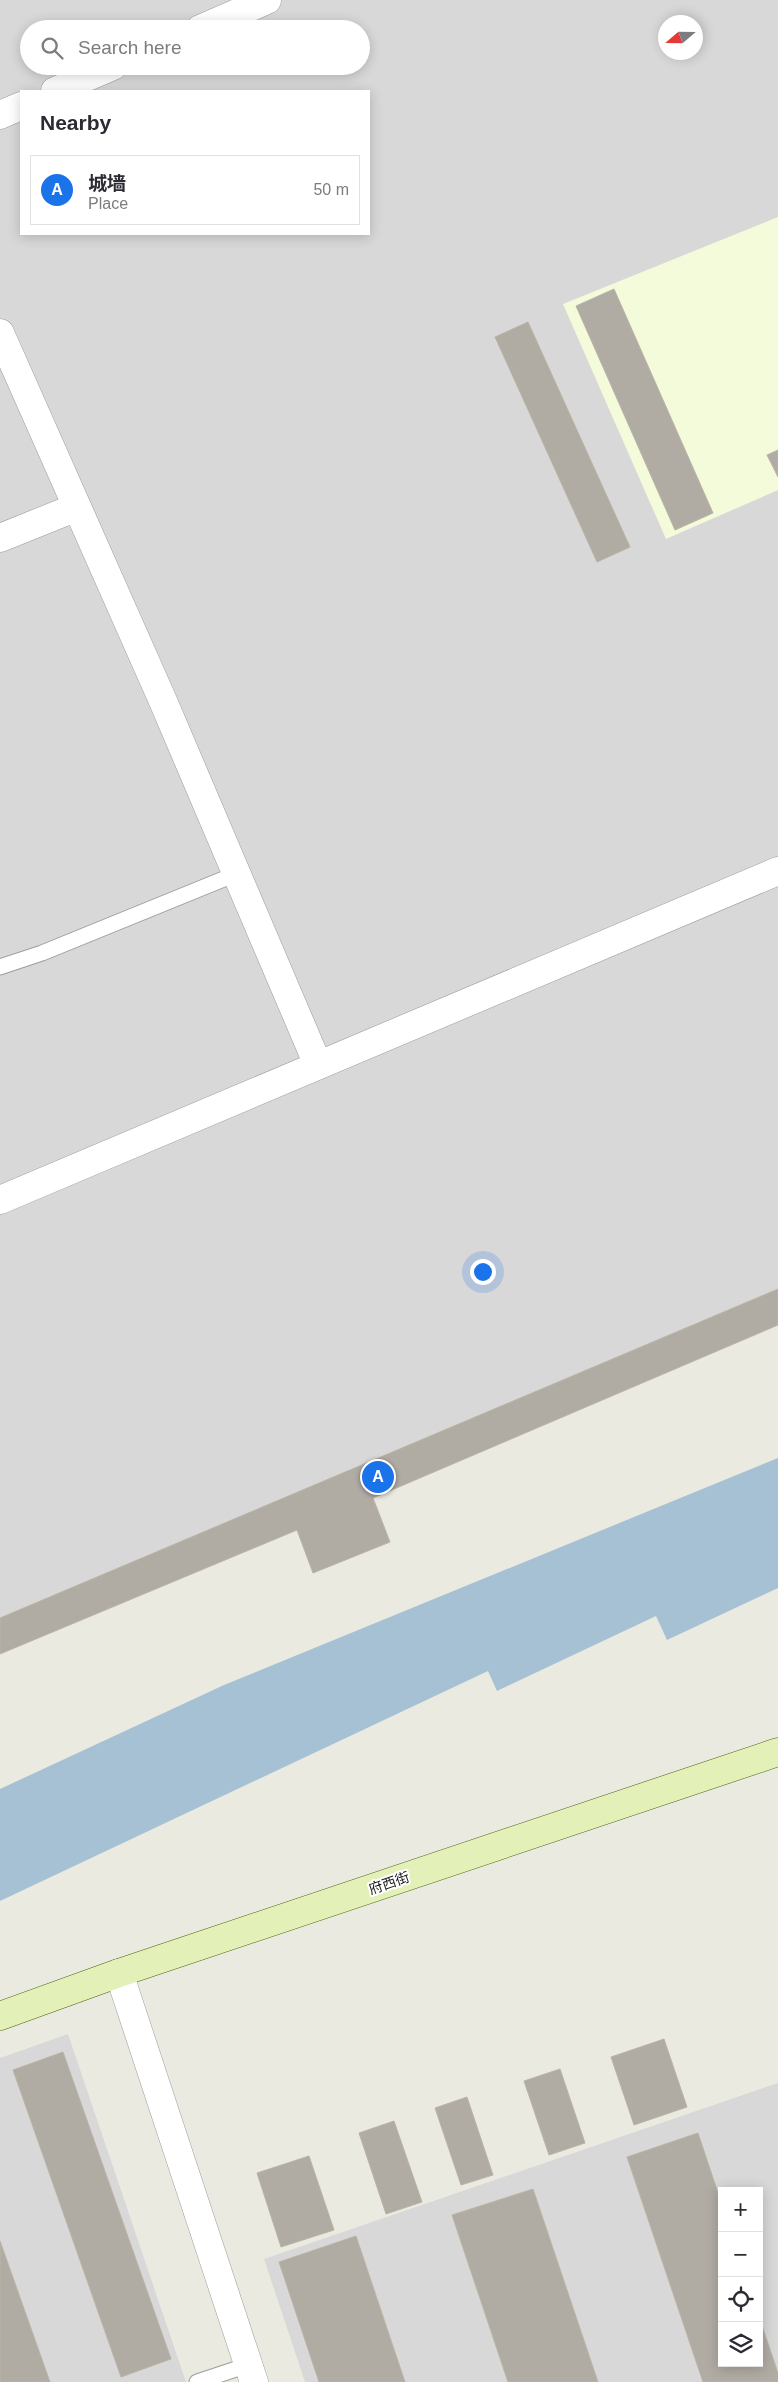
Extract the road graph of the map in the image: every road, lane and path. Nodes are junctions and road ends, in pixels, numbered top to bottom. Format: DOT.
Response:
graph roads {
  1 [pos="266,0"];
  2 [pos="220,20"];
  3 [pos="92,75"];
  4 [pos="57,90"];
  5 [pos="20,106"];
  6 [pos="0,115"];
  7 [pos="0,333"];
  8 [pos="77,507"];
  9 [pos="0,538"];
  10 [pos="778,871"];
  11 [pos="236,874"];
  12 [pos="0,967"];
  13 [pos="318,1065"];
  14 [pos="0,1200"];
  15 [pos="778,1752"];
  16 [pos="119,1974"];
  17 [pos="0,2016"];
  18 [pos="251,2373"];
  19 [pos="197,2382"];
  1 -- 2 [label="street"];
  3 -- 4 [label="street"];
  5 -- 6 [label="street"];
  7 -- 8 [label="street"];
  8 -- 9 [label="street"];
  8 -- 11 [label="street"];
  10 -- 13 [label="street"];
  11 -- 12 [label="lane"];
  11 -- 13 [label="street"];
  13 -- 14 [label="street"];
  15 -- 16 [label="street, 府西街"];
  16 -- 17 [label="street, 府西街"];
  16 -- 18 [label="street"];
  18 -- 19 [label="lane"];
}
